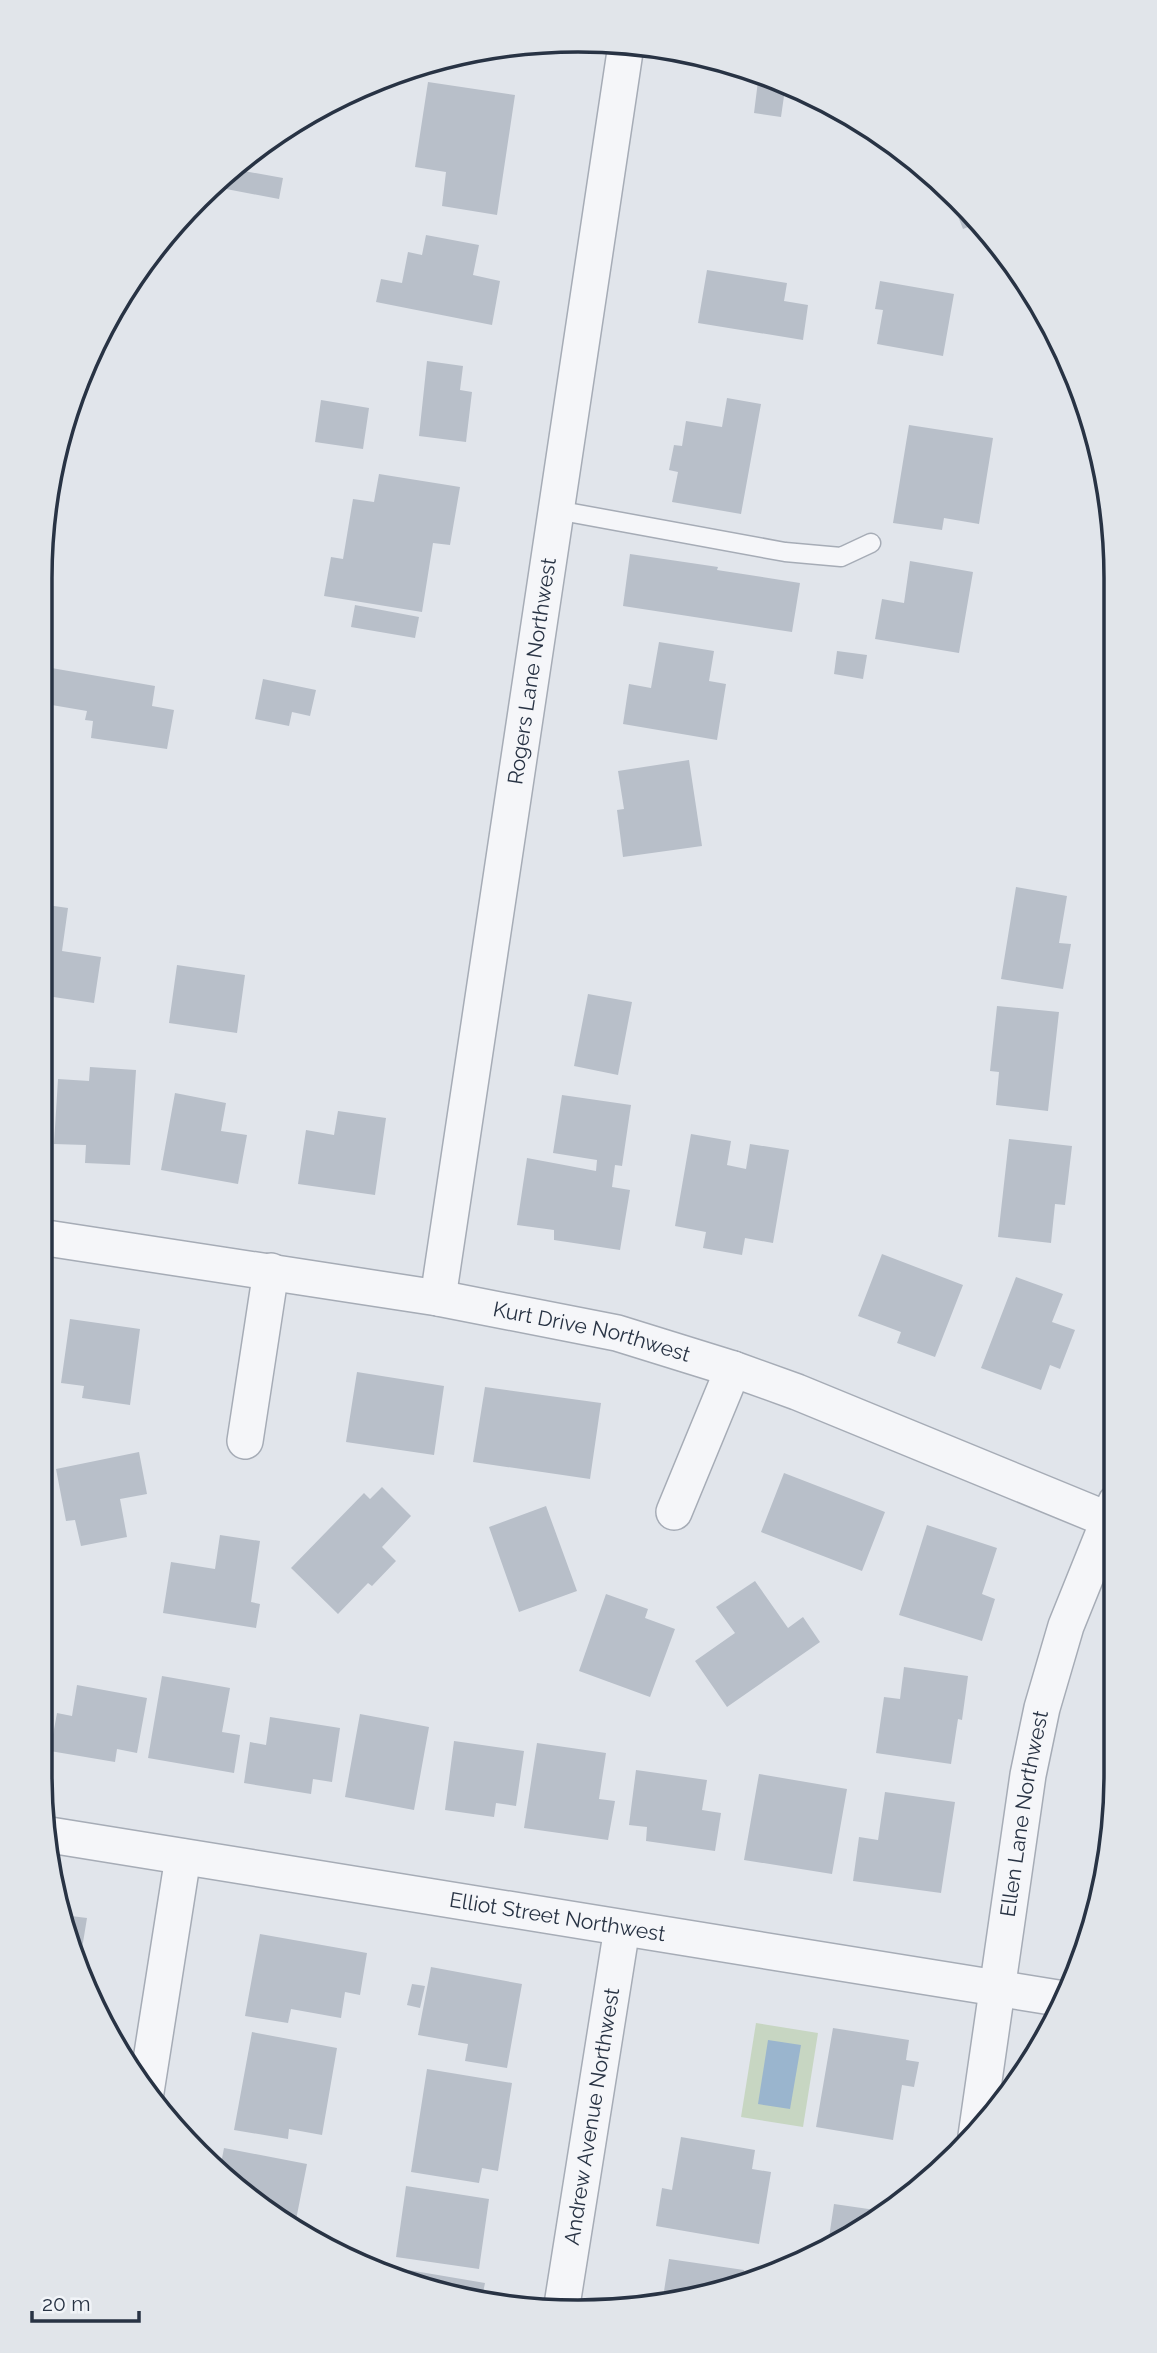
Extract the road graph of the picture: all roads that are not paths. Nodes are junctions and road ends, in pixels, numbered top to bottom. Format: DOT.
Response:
graph roads {
  1 [pos="624,55"];
  2 [pos="556,510"];
  3 [pos="871,544"];
  4 [pos="52,1239"];
  5 [pos="271,1271"];
  6 [pos="438,1298"];
  7 [pos="733,1369"];
  8 [pos="246,1440"];
  9 [pos="1104,1511"];
  10 [pos="674,1512"];
  11 [pos="1104,1536"];
  12 [pos="56,1836"];
  13 [pos="183,1857"];
  14 [pos="622,1927"];
  15 [pos="998,1988"];
  16 [pos="1054,1997"];
  17 [pos="148,2077"];
  18 [pos="977,2117"];
  19 [pos="563,2300"];
  1 -- 2 [label="street, Rogers Lane Northwest"];
  2 -- 3 [label="lane"];
  2 -- 6 [label="street, Rogers Lane Northwest"];
  4 -- 5 [label="street, Kurt Drive Northwest"];
  5 -- 6 [label="street, Kurt Drive Northwest"];
  5 -- 8 [label="street"];
  6 -- 7 [label="street, Kurt Drive Northwest"];
  7 -- 9 [label="street, Kurt Drive Northwest"];
  7 -- 10 [label="street"];
  11 -- 15 [label="street, Ellen Lane Northwest"];
  12 -- 13 [label="street, Elliot Street Northwest"];
  13 -- 14 [label="street, Elliot Street Northwest"];
  13 -- 17 [label="street"];
  14 -- 15 [label="street, Elliot Street Northwest"];
  14 -- 19 [label="street, Andrew Avenue Northwest"];
  15 -- 16 [label="street, Elliot Street Northwest"];
  15 -- 18 [label="street, Ellen Lane Northwest"];
}
